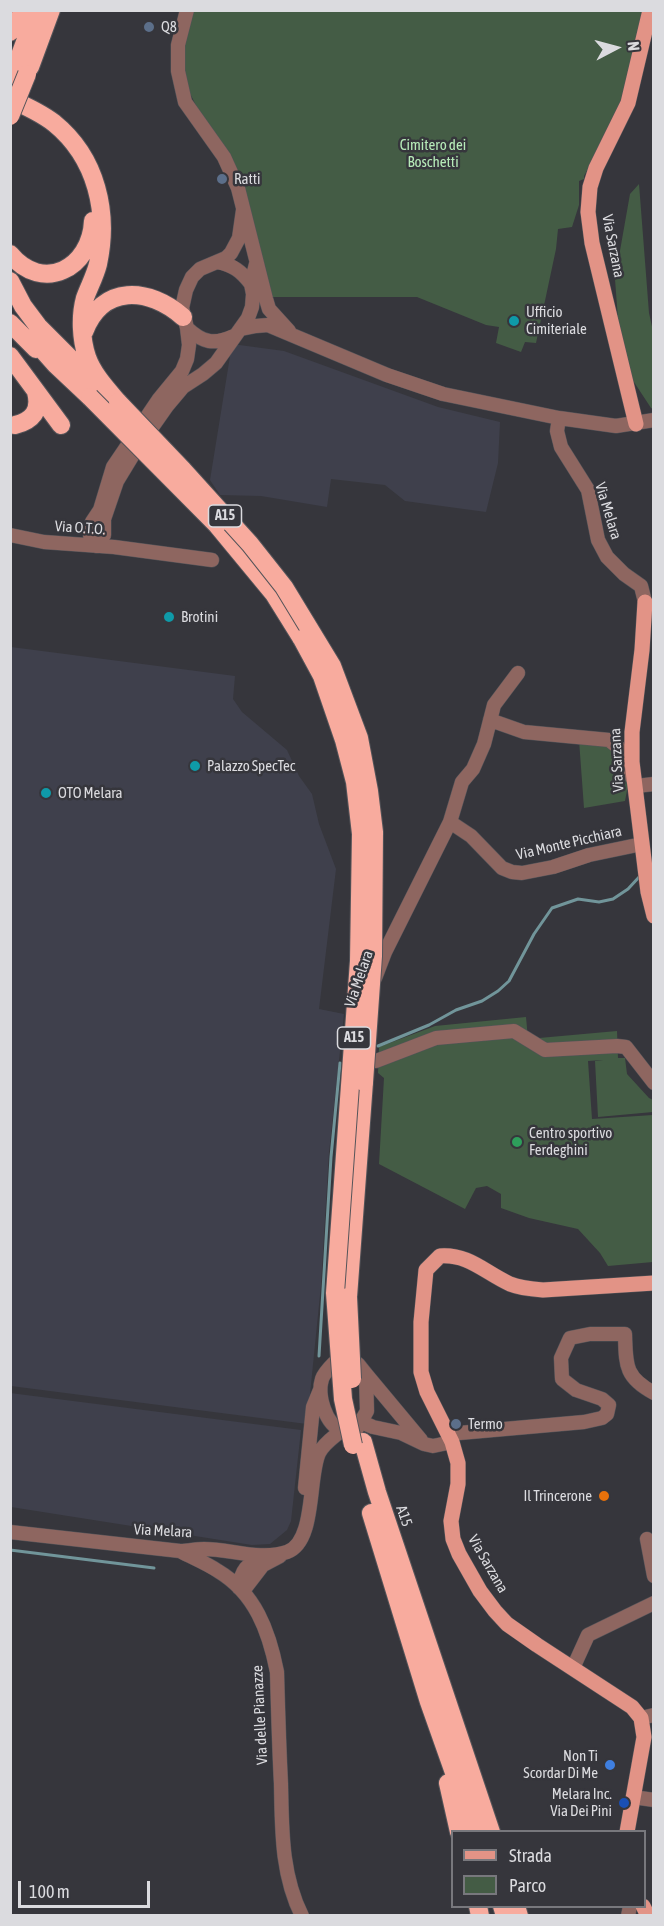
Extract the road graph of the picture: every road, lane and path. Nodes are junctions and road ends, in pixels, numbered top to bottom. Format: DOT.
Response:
graph roads {
  1 [pos="23,10"];
  2 [pos="38,10"];
  3 [pos="51,10"];
  4 [pos="187,10"];
  5 [pos="650,10"];
  6 [pos="10,32"];
  7 [pos="10,82"];
  8 [pos="10,99"];
  9 [pos="10,109"];
  10 [pos="10,116"];
  11 [pos="243,210"];
  12 [pos="10,254"];
  13 [pos="217,262"];
  14 [pos="257,262"];
  15 [pos="10,281"];
  16 [pos="252,289"];
  17 [pos="10,307"];
  18 [pos="185,322"];
  19 [pos="10,323"];
  20 [pos="83,333"];
  21 [pos="238,333"];
  22 [pos="292,335"];
  23 [pos="10,356"];
  24 [pos="56,365"];
  25 [pos="95,387"];
  26 [pos="36,393"];
  27 [pos="559,418"];
  28 [pos="654,420"];
  29 [pos="636,424"];
  30 [pos="15,425"];
  31 [pos="61,425"];
  32 [pos="104,519"];
  33 [pos="90,527"];
  34 [pos="10,535"];
  35 [pos="100,541"];
  36 [pos="44,542"];
  37 [pos="212,560"];
  38 [pos="645,602"];
  39 [pos="518,673"];
  40 [pos="490,720"];
  41 [pos="654,784"];
  42 [pos="636,786"];
  43 [pos="450,822"];
  44 [pos="642,844"];
  45 [pos="654,916"];
  46 [pos="360,1061"];
  47 [pos="654,1083"];
  48 [pos="654,1283"];
  49 [pos="343,1328"];
  50 [pos="334,1363"];
  51 [pos="362,1369"];
  52 [pos="321,1388"];
  53 [pos="654,1393"];
  54 [pos="361,1422"];
  55 [pos="450,1438"];
  56 [pos="353,1439"];
  57 [pos="424,1444"];
  58 [pos="371,1494"];
  59 [pos="10,1532"];
  60 [pos="303,1532"];
  61 [pos="647,1539"];
  62 [pos="180,1551"];
  63 [pos="287,1552"];
  64 [pos="272,1555"];
  65 [pos="654,1576"];
  66 [pos="241,1590"];
  67 [pos="654,1603"];
  68 [pos="573,1668"];
  69 [pos="429,1702"];
  70 [pos="647,1717"];
  71 [pos="633,1797"];
  72 [pos="654,1800"];
  73 [pos="459,1830"];
  74 [pos="474,1830"];
  75 [pos="490,1830"];
  76 [pos="627,1830"];
  77 [pos="302,1916"];
  1 -- 6 [label="highway"];
  2 -- 7 [label="highway"];
  3 -- 10 [label="highway, bridge"];
  4 -- 11 [label="street"];
  5 -- 29 [label="main road, Via Sarzana"];
  8 -- 20 [label="highway"];
  9 -- 12 [label="highway"];
  11 -- 13 [label="street"];
  11 -- 14 [label="street"];
  13 -- 16 [label="street"];
  13 -- 18 [label="street"];
  14 -- 16 [label="street"];
  14 -- 22 [label="street"];
  15 -- 25 [label="highway, A15 / A15"];
  16 -- 21 [label="street"];
  16 -- 22 [label="street"];
  17 -- 24 [label="highway, A15 / A15"];
  18 -- 20 [label="highway"];
  18 -- 21 [label="street"];
  18 -- 33 [label="street"];
  19 -- 24 [label="highway"];
  20 -- 25 [label="highway"];
  21 -- 22 [label="street"];
  21 -- 32 [label="street"];
  22 -- 27 [label="street"];
  23 -- 26 [label="highway"];
  24 -- 25 [label="highway, A15 / A15"];
  25 -- 56 [label="highway, A15 / A15, bridge"];
  25 -- 56 [label="highway, A15 / A15, bridge"];
  26 -- 30 [label="highway"];
  26 -- 31 [label="highway"];
  27 -- 29 [label="street"];
  27 -- 38 [label="street, Via Melara"];
  28 -- 29 [label="street"];
  32 -- 33 [label="street, Via O.T.O."];
  32 -- 35 [label="street"];
  33 -- 35 [label="street"];
  33 -- 36 [label="street, Via O.T.O."];
  34 -- 36 [label="street, Via O.T.O."];
  35 -- 36 [label="street, Via O.T.O."];
  35 -- 37 [label="street, Via O.T.O."];
  38 -- 42 [label="main road, Via Sarzana"];
  39 -- 40 [label="street, Via Melara"];
  40 -- 42 [label="street"];
  40 -- 43 [label="street, Via Melara"];
  41 -- 42 [label="street"];
  42 -- 44 [label="main road, Via Sarzana"];
  43 -- 44 [label="street, Via Monte Picchiara"];
  43 -- 46 [label="street, Via Melara"];
  44 -- 45 [label="main road, Via Sarzana"];
  46 -- 47 [label="street"];
  46 -- 49 [label="street, Via Melara"];
  48 -- 55 [label="main road, Via Sarzana"];
  49 -- 50 [label="street, Via Melara"];
  49 -- 51 [label="street, Via Melara"];
  50 -- 51 [label="street"];
  50 -- 52 [label="street, Via Melara"];
  51 -- 54 [label="street"];
  51 -- 57 [label="street"];
  52 -- 56 [label="street"];
  52 -- 60 [label="street"];
  53 -- 55 [label="street"];
  54 -- 56 [label="street"];
  54 -- 57 [label="street"];
  55 -- 57 [label="street"];
  55 -- 68 [label="main road, Via Sarzana"];
  56 -- 58 [label="highway, A15 / A15"];
  56 -- 60 [label="street"];
  58 -- 69 [label="highway, A15"];
  58 -- 75 [label="highway, A15"];
  59 -- 62 [label="street, Via Melara"];
  60 -- 63 [label="street"];
  61 -- 65 [label="street"];
  62 -- 64 [label="street, Via Melara"];
  62 -- 66 [label="street, Via delle Pianazze"];
  63 -- 64 [label="street, Via Melara"];
  63 -- 66 [label="street"];
  64 -- 66 [label="street"];
  66 -- 77 [label="street, Via delle Pianazze"];
  67 -- 68 [label="street"];
  68 -- 70 [label="main road, Via Sarzana"];
  69 -- 73 [label="highway"];
  69 -- 74 [label="highway, A15"];
  70 -- 71 [label="main road, Via Sarzana"];
  71 -- 72 [label="street"];
  71 -- 76 [label="main road, Via Sarzana"];
}
